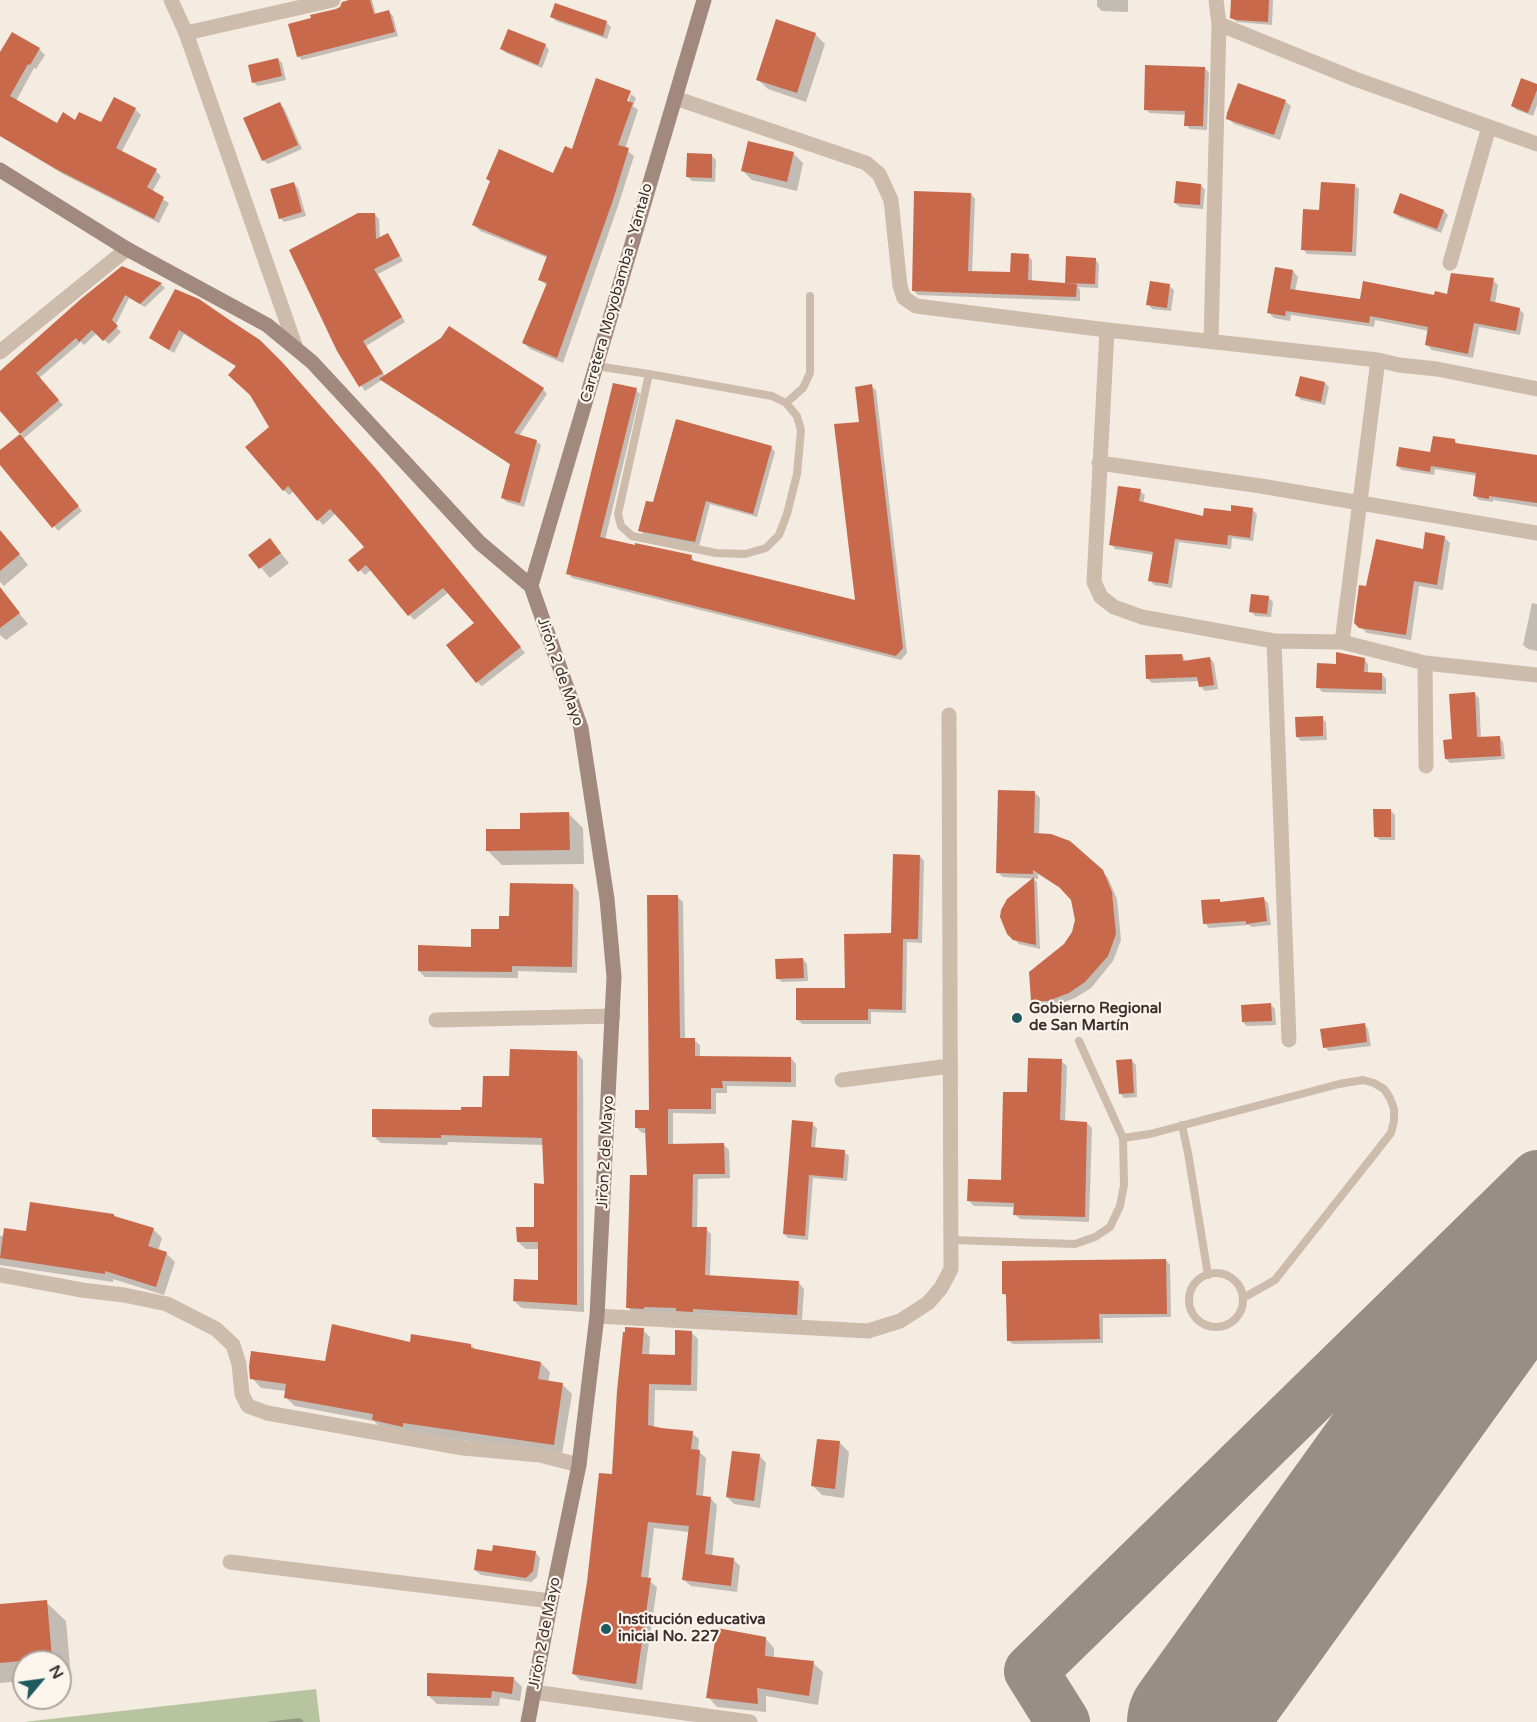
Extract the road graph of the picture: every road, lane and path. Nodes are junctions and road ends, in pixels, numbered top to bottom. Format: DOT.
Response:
graph roads {
  1 [pos="171,0"];
  2 [pos="333,0"];
  3 [pos="704,0"];
  4 [pos="1216,0"];
  5 [pos="1219,24"];
  6 [pos="186,33"];
  7 [pos="675,98"];
  8 [pos="1489,127"];
  9 [pos="1537,144"];
  10 [pos="0,170"];
  11 [pos="127,249"];
  12 [pos="1450,263"];
  13 [pos="810,296"];
  14 [pos="1107,330"];
  15 [pos="1211,341"];
  16 [pos="296,348"];
  17 [pos="0,352"];
  18 [pos="1378,360"];
  19 [pos="596,366"];
  20 [pos="649,374"];
  21 [pos="1537,389"];
  22 [pos="786,403"];
  23 [pos="1099,463"];
  24 [pos="1359,503"];
  25 [pos="1537,533"];
  26 [pos="531,586"];
  27 [pos="1274,641"];
  28 [pos="1342,642"];
  29 [pos="1425,663"];
  30 [pos="1537,675"];
  31 [pos="949,715"];
  32 [pos="1426,766"];
  33 [pos="613,1016"];
  34 [pos="436,1020"];
  35 [pos="1289,1040"];
  36 [pos="1079,1041"];
  37 [pos="950,1066"];
  38 [pos="842,1080"];
  39 [pos="1182,1125"];
  40 [pos="1123,1138"];
  41 [pos="951,1240"];
  42 [pos="0,1275"];
  43 [pos="1208,1275"];
  44 [pos="1243,1298"];
  45 [pos="597,1316"];
  46 [pos="579,1465"];
  47 [pos="230,1562"];
  48 [pos="551,1600"];
  49 [pos="533,1692"];
  50 [pos="528,1722"];
  51 [pos="750,1722"];
  1 -- 6 [label="street"];
  2 -- 6 [label="street"];
  3 -- 7 [label="main road, Carretera Moyobamba - Yantalo"];
  4 -- 5 [label="street"];
  5 -- 8 [label="street"];
  5 -- 15 [label="street"];
  6 -- 16 [label="street"];
  7 -- 14 [label="street"];
  7 -- 19 [label="main road, Carretera Moyobamba - Yantalo"];
  8 -- 9 [label="street"];
  8 -- 12 [label="street"];
  10 -- 11 [label="main road"];
  11 -- 16 [label="main road"];
  11 -- 17 [label="street"];
  13 -- 22 [label="lane"];
  14 -- 15 [label="street"];
  14 -- 23 [label="street"];
  15 -- 18 [label="street"];
  16 -- 26 [label="main road"];
  18 -- 21 [label="street"];
  18 -- 24 [label="street"];
  19 -- 20 [label="lane"];
  19 -- 26 [label="main road, Carretera Moyobamba - Yantalo"];
  20 -- 22 [label="lane"];
  20 -- 22 [label="lane"];
  23 -- 24 [label="street"];
  23 -- 27 [label="street"];
  24 -- 25 [label="street"];
  24 -- 28 [label="street"];
  26 -- 33 [label="main road, Jirón 2 de Mayo"];
  27 -- 28 [label="street"];
  27 -- 35 [label="street"];
  28 -- 29 [label="street"];
  29 -- 30 [label="street"];
  29 -- 32 [label="street"];
  31 -- 37 [label="street"];
  33 -- 34 [label="street"];
  33 -- 45 [label="main road, Jirón 2 de Mayo"];
  36 -- 40 [label="lane"];
  37 -- 38 [label="street"];
  37 -- 41 [label="street"];
  39 -- 40 [label="lane"];
  39 -- 43 [label="lane"];
  39 -- 44 [label="lane"];
  40 -- 41 [label="lane"];
  41 -- 45 [label="street"];
  42 -- 46 [label="street"];
  43 -- 44 [label="lane"];
  43 -- 44 [label="lane"];
  45 -- 46 [label="main road, Jirón 2 de Mayo"];
  46 -- 48 [label="main road, Jirón 2 de Mayo"];
  47 -- 48 [label="street"];
  48 -- 49 [label="main road, Jirón 2 de Mayo"];
  49 -- 50 [label="main road, Jirón 2 de Mayo"];
  49 -- 51 [label="street"];
}
